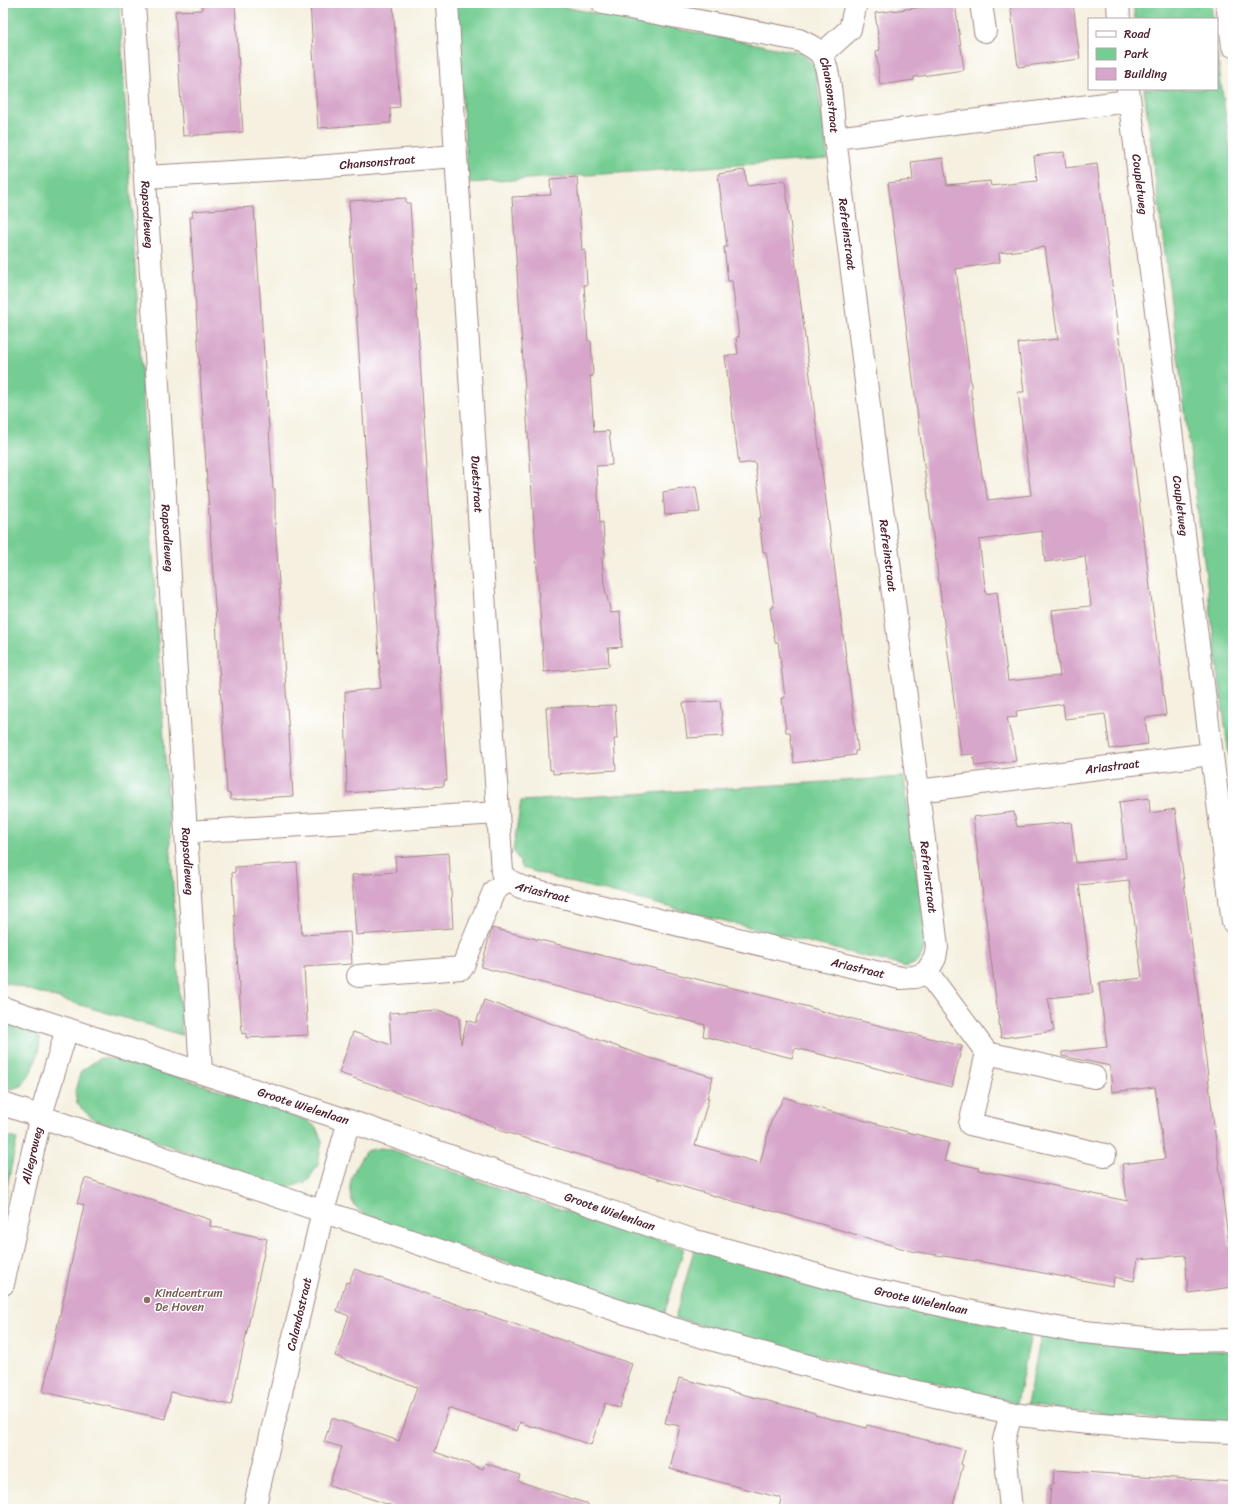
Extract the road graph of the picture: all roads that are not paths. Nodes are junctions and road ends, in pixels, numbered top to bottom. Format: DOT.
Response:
graph roads {
  1 [pos="134,3"];
  2 [pos="447,3"];
  3 [pos="603,3"];
  4 [pos="856,3"];
  5 [pos="981,3"];
  6 [pos="1118,3"];
  7 [pos="1227,3"];
  8 [pos="1120,18"];
  9 [pos="984,31"];
  10 [pos="1233,46"];
  11 [pos="821,55"];
  12 [pos="1128,95"];
  13 [pos="835,138"];
  14 [pos="456,156"];
  15 [pos="145,177"];
  16 [pos="1211,754"];
  17 [pos="918,791"];
  18 [pos="498,813"];
  19 [pos="186,832"];
  20 [pos="508,880"];
  21 [pos="1233,922"];
  22 [pos="927,972"];
  23 [pos="358,976"];
  24 [pos="3,1008"];
  25 [pos="67,1029"];
  26 [pos="987,1053"];
  27 [pos="202,1072"];
  28 [pos="1094,1077"];
  29 [pos="3,1104"];
  30 [pos="41,1115"];
  31 [pos="349,1120"];
  32 [pos="1105,1155"];
  33 [pos="323,1211"];
  34 [pos="3,1284"];
  35 [pos="1233,1340"];
  36 [pos="1012,1413"];
  37 [pos="1233,1432"];
  38 [pos="254,1509"];
  39 [pos="1011,1509"];
  1 -- 15 [label="street, Rapsodieweg"];
  2 -- 14 [label="street"];
  3 -- 11 [label="street, Chansonstraat"];
  4 -- 11 [label="street"];
  5 -- 9 [label="street"];
  6 -- 8 [label="street"];
  7 -- 10 [label="street"];
  11 -- 13 [label="street, Chansonstraat"];
  12 -- 13 [label="street, Chansonstraat"];
  12 -- 16 [label="street, Coupletweg"];
  13 -- 17 [label="street, Refreinstraat"];
  14 -- 15 [label="street, Chansonstraat"];
  14 -- 18 [label="street, Duetstraat"];
  15 -- 19 [label="street, Rapsodieweg"];
  16 -- 17 [label="street, Ariastraat"];
  16 -- 21 [label="street, Coupletweg"];
  17 -- 22 [label="street, Refreinstraat"];
  18 -- 19 [label="street"];
  18 -- 20 [label="street, Ariastraat"];
  19 -- 27 [label="street, Rapsodieweg"];
  20 -- 22 [label="street, Ariastraat"];
  20 -- 23 [label="street"];
  22 -- 26 [label="street"];
  24 -- 25 [label="street, Groote Wielenlaan"];
  25 -- 27 [label="street, Groote Wielenlaan"];
  25 -- 30 [label="street, Allegroweg"];
  26 -- 28 [label="street"];
  26 -- 32 [label="street"];
  27 -- 31 [label="street, Groote Wielenlaan"];
  29 -- 30 [label="street"];
  30 -- 33 [label="street"];
  30 -- 34 [label="street, Allegroweg"];
  31 -- 33 [label="street, Calandostraat"];
  31 -- 35 [label="street, Groote Wielenlaan"];
  33 -- 36 [label="street"];
  33 -- 38 [label="street, Calandostraat"];
  36 -- 37 [label="street"];
  36 -- 39 [label="street"];
}
